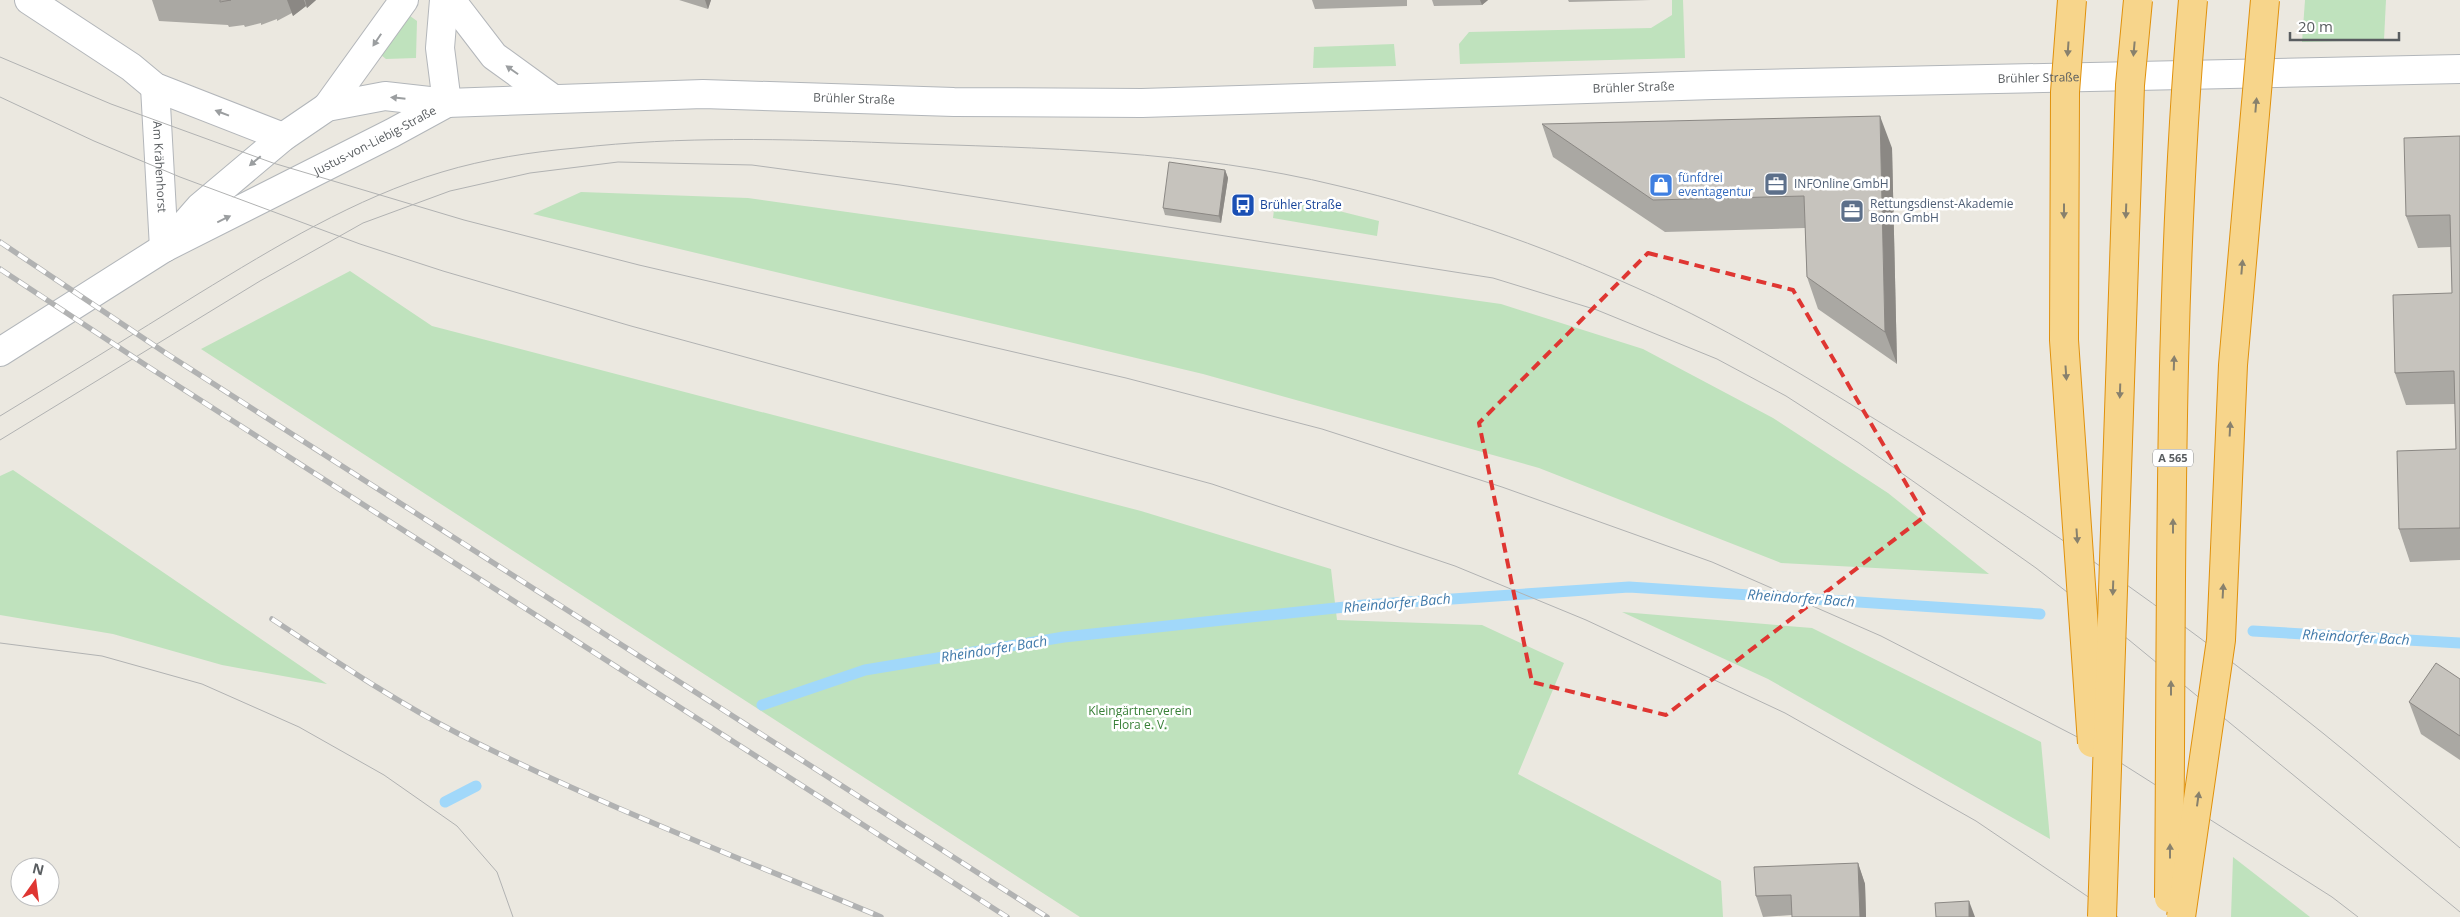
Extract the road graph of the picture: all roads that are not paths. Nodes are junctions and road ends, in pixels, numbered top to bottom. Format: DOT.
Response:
graph roads {
  1 [pos="29,0"];
  2 [pos="404,0"];
  3 [pos="444,0"];
  4 [pos="451,0"];
  5 [pos="2072,0"];
  6 [pos="2138,0"];
  7 [pos="2193,0"];
  8 [pos="2265,0"];
  9 [pos="2460,68"];
  10 [pos="155,87"];
  11 [pos="552,98"];
  12 [pos="446,103"];
  13 [pos="327,107"];
  14 [pos="284,137"];
  15 [pos="164,248"];
  16 [pos="0,352"];
  17 [pos="2102,889"];
  18 [pos="2102,917"];
  19 [pos="2169,917"];
  20 [pos="2181,917"];
  1 -- 10 [label="main road"];
  2 -- 13 [label="main road, one-way"];
  3 -- 12 [label="main road"];
  11 -- 4 [label="main road, one-way"];
  5 -- 17 [label="highway, one-way, bridge"];
  6 -- 17 [label="highway, one-way, bridge"];
  19 -- 7 [label="highway, A 565, one-way, bridge"];
  20 -- 8 [label="highway, one-way, bridge"];
  9 -- 11 [label="main road, Brühler Straße"];
  14 -- 10 [label="main road, one-way"];
  10 -- 15 [label="main road, Am Krähenhorst"];
  11 -- 12 [label="main road, Brühler Straße"];
  12 -- 13 [label="main road, Justus-von-Liebig-Straße, one-way"];
  15 -- 12 [label="main road, Justus-von-Liebig-Straße, one-way"];
  13 -- 14 [label="main road, Justus-von-Liebig-Straße"];
  14 -- 15 [label="main road, Justus-von-Liebig-Straße, one-way"];
  15 -- 16 [label="main road, Justus-von-Liebig-Straße"];
  17 -- 18 [label="highway, bridge"];
}
